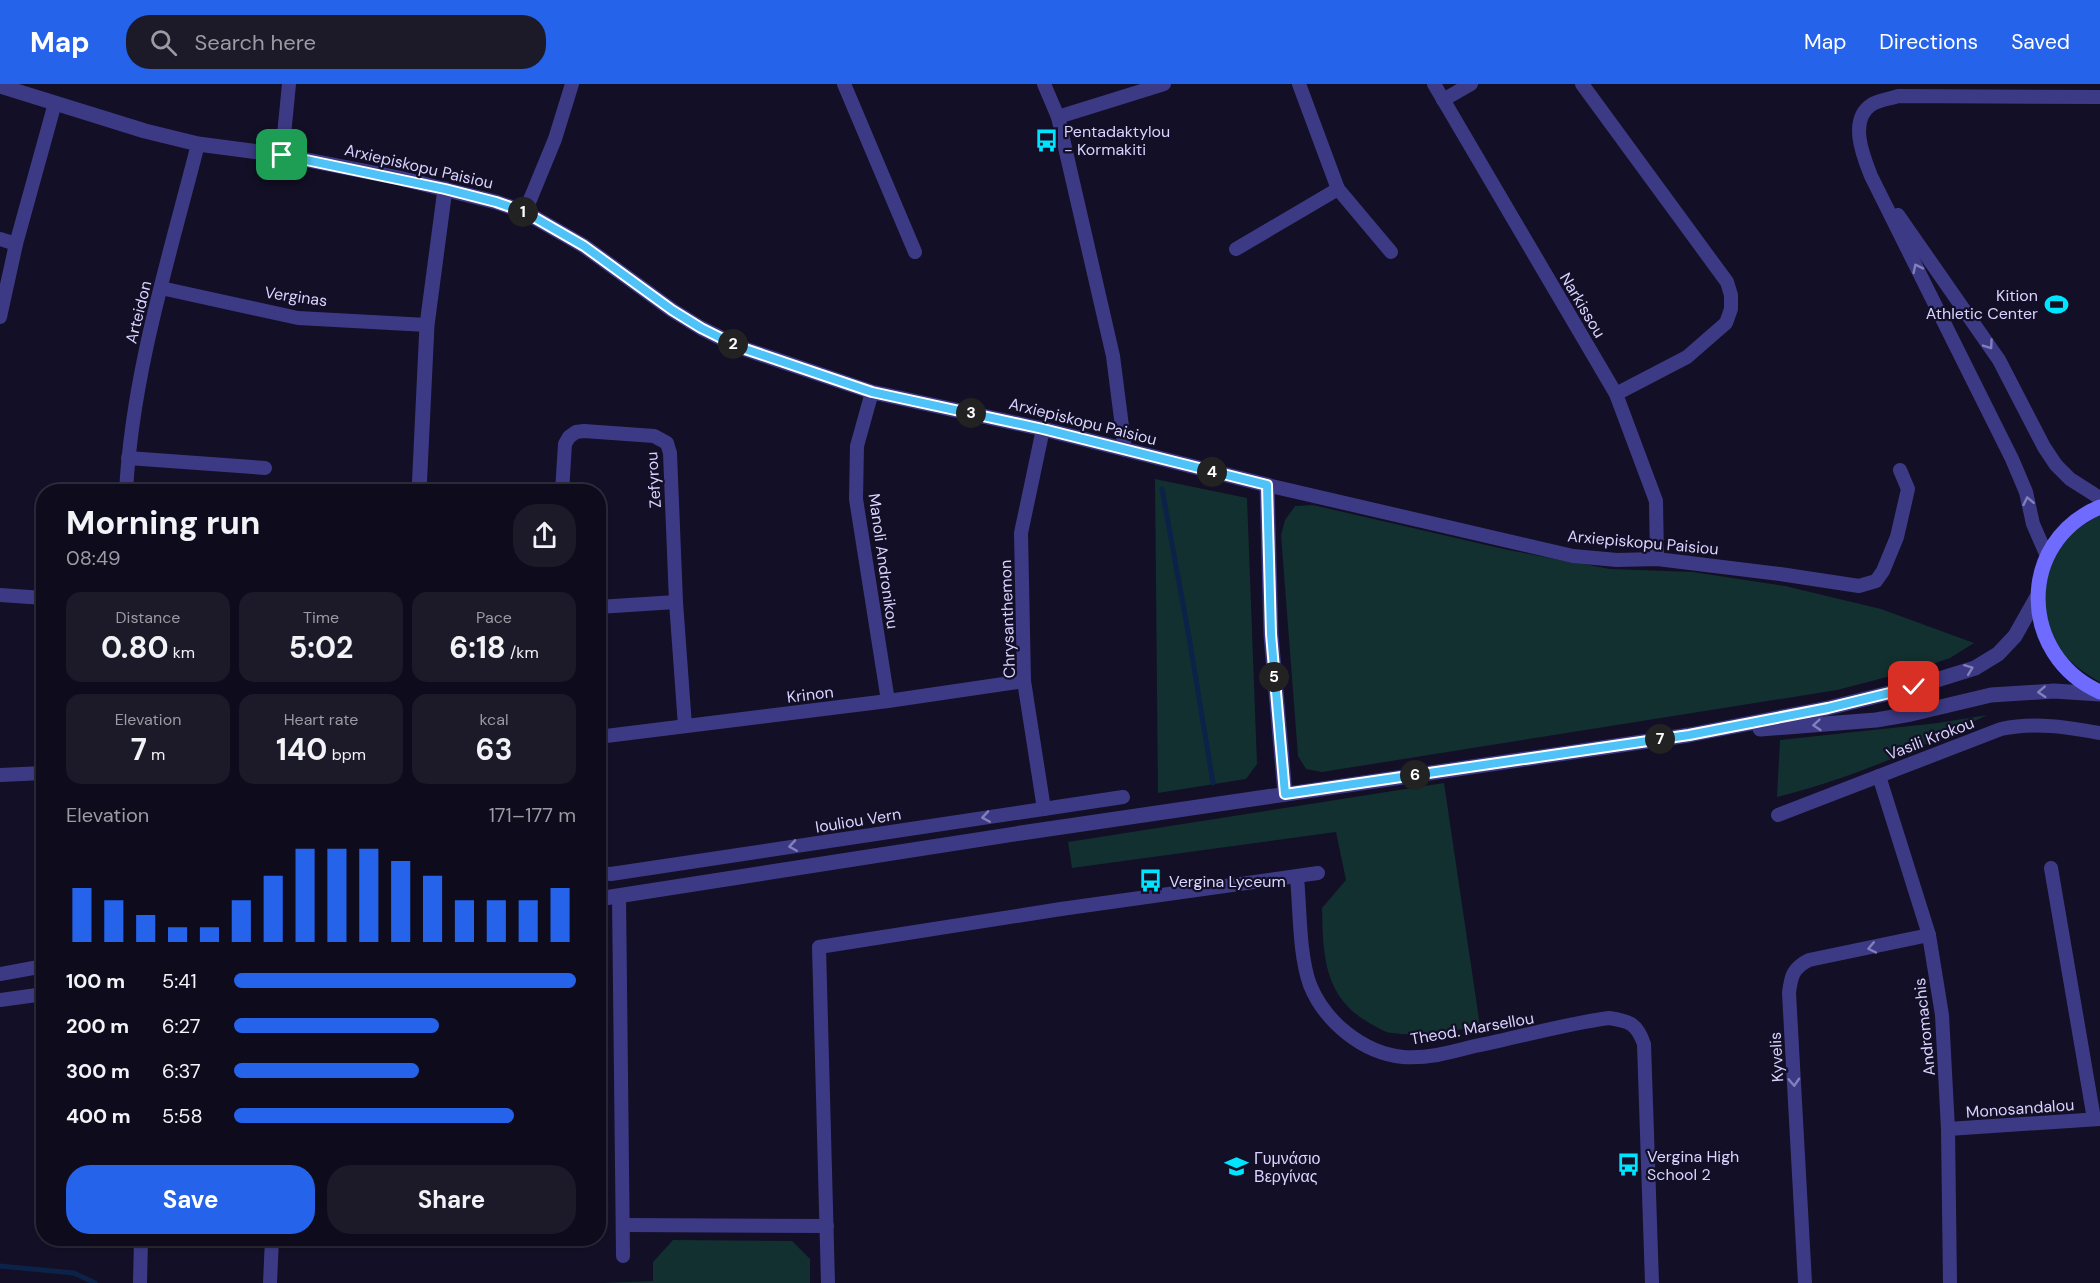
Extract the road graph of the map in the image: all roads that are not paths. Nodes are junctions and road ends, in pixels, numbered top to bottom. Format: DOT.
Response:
graph roads {
  1 [pos="289,84"];
  2 [pos="572,84"];
  3 [pos="844,84"];
  4 [pos="1044,84"];
  5 [pos="1164,84"];
  6 [pos="1299,84"];
  7 [pos="1434,84"];
  8 [pos="1471,84"];
  9 [pos="1582,84"];
  10 [pos="0,86"];
  11 [pos="2100,97"];
  12 [pos="1443,100"];
  13 [pos="55,103"];
  14 [pos="1058,117"];
  15 [pos="198,144"];
  16 [pos="282,155"];
  17 [pos="1871,176"];
  18 [pos="445,189"];
  19 [pos="1338,189"];
  20 [pos="525,212"];
  21 [pos="0,239"];
  22 [pos="16,244"];
  23 [pos="1236,249"];
  24 [pos="915,252"];
  25 [pos="1391,252"];
  26 [pos="161,288"];
  27 [pos="0,317"];
  28 [pos="427,325"];
  29 [pos="872,392"];
  30 [pos="1616,394"];
  31 [pos="1043,429"];
  32 [pos="1125,450"];
  33 [pos="128,458"];
  34 [pos="265,468"];
  35 [pos="1900,470"];
  36 [pos="126,484"];
  37 [pos="419,484"];
  38 [pos="562,484"];
  39 [pos="1267,485"];
  40 [pos="2100,498"];
  41 [pos="2100,507"];
  42 [pos="2047,556"];
  43 [pos="1657,559"];
  44 [pos="0,595"];
  45 [pos="36,597"];
  46 [pos="2037,597"];
  47 [pos="676,602"];
  48 [pos="606,606"];
  49 [pos="1024,681"];
  50 [pos="2100,693"];
  51 [pos="888,701"];
  52 [pos="685,726"];
  53 [pos="2100,733"];
  54 [pos="1689,735"];
  55 [pos="606,736"];
  56 [pos="36,773"];
  57 [pos="0,775"];
  58 [pos="1879,776"];
  59 [pos="1285,794"];
  60 [pos="1123,797"];
  61 [pos="1044,809"];
  62 [pos="1778,815"];
  63 [pos="2051,868"];
  64 [pos="1318,873"];
  65 [pos="606,874"];
  66 [pos="1297,877"];
  67 [pos="619,896"];
  68 [pos="606,898"];
  69 [pos="1929,935"];
  70 [pos="36,967"];
  71 [pos="0,974"];
  72 [pos="36,995"];
  73 [pos="0,1000"];
  74 [pos="2097,1119"];
  75 [pos="1948,1129"];
  76 [pos="624,1225"];
  77 [pos="827,1226"];
  78 [pos="141,1246"];
  79 [pos="272,1246"];
  80 [pos="624,1256"];
  81 [pos="140,1283"];
  82 [pos="270,1283"];
  83 [pos="828,1283"];
  84 [pos="1652,1283"];
  85 [pos="1805,1283"];
  86 [pos="1950,1283"];
  1 -- 16 [label="street"];
  2 -- 20 [label="street"];
  3 -- 24 [label="street"];
  4 -- 14 [label="street"];
  5 -- 14 [label="street"];
  6 -- 19 [label="street"];
  7 -- 12 [label="street, Narkissou"];
  8 -- 12 [label="street"];
  9 -- 30 [label="street"];
  10 -- 13 [label="street, Arxiepiskopu Paisiou"];
  11 -- 17 [label="street"];
  12 -- 30 [label="street, Narkissou"];
  13 -- 15 [label="street, Arxiepiskopu Paisiou"];
  13 -- 22 [label="street"];
  14 -- 32 [label="street"];
  15 -- 16 [label="street, Arxiepiskopu Paisiou"];
  15 -- 26 [label="street, Arteidon"];
  16 -- 18 [label="street, Arxiepiskopu Paisiou"];
  17 -- 40 [label="street, one-way"];
  42 -- 17 [label="street, one-way"];
  18 -- 20 [label="street, Arxiepiskopu Paisiou"];
  18 -- 28 [label="street"];
  19 -- 23 [label="street"];
  19 -- 25 [label="street"];
  20 -- 29 [label="street, Arxiepiskopu Paisiou"];
  21 -- 22 [label="street"];
  22 -- 27 [label="street"];
  26 -- 28 [label="street, Verginas"];
  26 -- 33 [label="street, Arteidon"];
  28 -- 37 [label="street"];
  29 -- 31 [label="street, Arxiepiskopu Paisiou"];
  29 -- 51 [label="street, Manoli Andronikou"];
  30 -- 43 [label="street, Narkissou"];
  31 -- 32 [label="street, Arxiepiskopu Paisiou"];
  31 -- 49 [label="street, Chrysanthemon"];
  32 -- 39 [label="street, Arxiepiskopu Paisiou"];
  33 -- 34 [label="street"];
  33 -- 36 [label="street, Arteidon"];
  35 -- 43 [label="street, Arxiepiskopu Paisiou"];
  38 -- 47 [label="street, Zefyrou"];
  39 -- 43 [label="street, Arxiepiskopu Paisiou"];
  39 -- 59 [label="street"];
  41 -- 42 [label="main road"];
  42 -- 46 [label="main road"];
  44 -- 45 [label="street"];
  46 -- 50 [label="main road"];
  54 -- 46 [label="street, one-way"];
  47 -- 48 [label="street"];
  47 -- 52 [label="street, Zefyrou"];
  49 -- 51 [label="street, Krinon"];
  49 -- 61 [label="street, Chrysanthemon"];
  50 -- 54 [label="street, one-way"];
  51 -- 52 [label="street, Krinon"];
  52 -- 55 [label="street, Krinon"];
  53 -- 58 [label="street, Vasili Krokou"];
  54 -- 59 [label="street"];
  56 -- 57 [label="street"];
  58 -- 62 [label="street, Vasili Krokou"];
  58 -- 69 [label="street, Andromachis"];
  59 -- 67 [label="street"];
  60 -- 61 [label="street, Iouliou Vern"];
  61 -- 65 [label="street, Iouliou Vern, one-way"];
  63 -- 74 [label="street, Monosandalou"];
  64 -- 66 [label="street"];
  66 -- 77 [label="street"];
  66 -- 84 [label="street, Theod. Marsellou"];
  67 -- 68 [label="street"];
  67 -- 76 [label="street"];
  69 -- 75 [label="street, Andromachis"];
  69 -- 85 [label="street, Kyvelis, one-way"];
  70 -- 71 [label="street"];
  72 -- 73 [label="street"];
  74 -- 75 [label="street, Monosandalou"];
  75 -- 86 [label="street, Andromachis"];
  76 -- 77 [label="street"];
  76 -- 80 [label="street"];
  77 -- 83 [label="street"];
  78 -- 81 [label="street"];
  79 -- 82 [label="street"];
}
